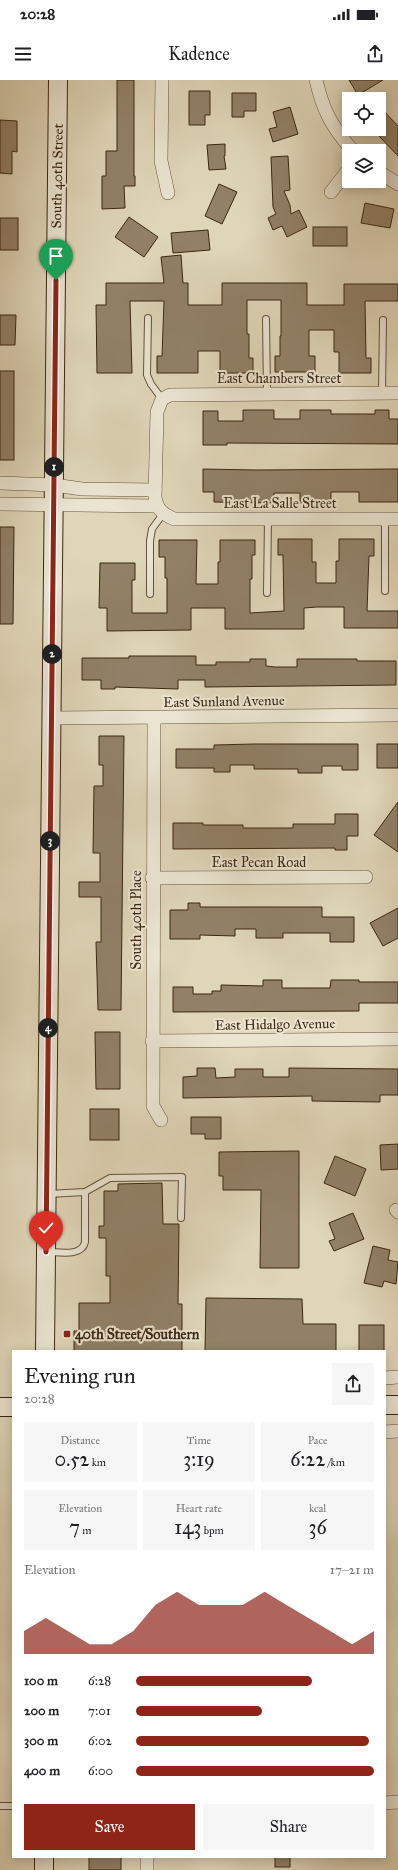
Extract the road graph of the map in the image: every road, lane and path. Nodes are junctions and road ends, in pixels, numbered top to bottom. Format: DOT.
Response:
graph roads {
  1 [pos="58,80"];
  2 [pos="162,80"];
  3 [pos="316,80"];
  4 [pos="347,144"];
  5 [pos="386,176"];
  6 [pos="342,178"];
  7 [pos="398,184"];
  8 [pos="331,192"];
  9 [pos="168,193"];
  10 [pos="148,318"];
  11 [pos="266,319"];
  12 [pos="383,320"];
  13 [pos="382,393"];
  14 [pos="398,393"];
  15 [pos="267,394"];
  16 [pos="162,399"];
  17 [pos="0,482"];
  18 [pos="54,485"];
  19 [pos="122,489"];
  20 [pos="155,490"];
  21 [pos="0,504"];
  22 [pos="54,504"];
  23 [pos="122,505"];
  24 [pos="160,510"];
  25 [pos="268,519"];
  26 [pos="392,519"];
  27 [pos="385,591"];
  28 [pos="267,593"];
  29 [pos="150,594"];
  30 [pos="398,715"];
  31 [pos="51,718"];
  32 [pos="154,718"];
  33 [pos="366,877"];
  34 [pos="152,878"];
  35 [pos="398,1039"];
  36 [pos="152,1041"];
  37 [pos="161,1120"];
  38 [pos="85,1192"];
  39 [pos="47,1194"];
  40 [pos="181,1218"];
  41 [pos="46,1252"];
  42 [pos="45,1350"];
  43 [pos="386,1378"];
  44 [pos="398,1378"];
  45 [pos="386,1405"];
  46 [pos="398,1405"];
  47 [pos="12,1407"];
  48 [pos="0,1408"];
  49 [pos="398,1431"];
  50 [pos="386,1432"];
  51 [pos="398,1802"];
  52 [pos="386,1803"];
  53 [pos="0,1806"];
  54 [pos="12,1806"];
  55 [pos="44,1858"];
  56 [pos="147,1858"];
  57 [pos="44,1870"];
  58 [pos="147,1870"];
  1 -- 18 [label="main road, South 40th Street"];
  2 -- 9 [label="street"];
  3 -- 4 [label="street"];
  5 -- 7 [label="street"];
  6 -- 8 [label="street"];
  10 -- 16 [label="lane"];
  11 -- 15 [label="lane"];
  12 -- 13 [label="lane"];
  13 -- 14 [label="street, East Chambers Street"];
  13 -- 15 [label="street, East Chambers Street"];
  15 -- 16 [label="street, East Chambers Street"];
  16 -- 20 [label="street"];
  17 -- 18 [label="street"];
  18 -- 19 [label="street"];
  18 -- 22 [label="main road, South 40th Street"];
  19 -- 20 [label="street"];
  19 -- 23 [label="street"];
  20 -- 24 [label="street"];
  21 -- 22 [label="street, East La Salle Street"];
  22 -- 23 [label="street, East La Salle Street"];
  22 -- 31 [label="main road, South 40th Street"];
  23 -- 24 [label="street, East La Salle Street"];
  24 -- 25 [label="street, East La Salle Street"];
  24 -- 29 [label="lane"];
  25 -- 26 [label="street, East La Salle Street"];
  25 -- 28 [label="lane"];
  26 -- 27 [label="lane"];
  30 -- 32 [label="street, East Sunland Avenue"];
  31 -- 32 [label="street, East Sunland Avenue"];
  31 -- 39 [label="main road, South 40th Street"];
  32 -- 34 [label="street, South 40th Place"];
  33 -- 34 [label="street, East Pecan Road"];
  34 -- 36 [label="street, South 40th Place"];
  35 -- 36 [label="street, East Hidalgo Avenue"];
  36 -- 37 [label="street, South 40th Place"];
  38 -- 39 [label="lane"];
  38 -- 40 [label="lane"];
  38 -- 41 [label="lane"];
  39 -- 41 [label="main road, South 40th Street"];
  41 -- 42 [label="main road, South 40th Street"];
  43 -- 44 [label="street"];
  45 -- 46 [label="main road"];
  47 -- 48 [label="main road"];
  49 -- 50 [label="street"];
  51 -- 52 [label="street"];
  53 -- 54 [label="lane"];
  55 -- 57 [label="main road"];
  56 -- 58 [label="street"];
}
